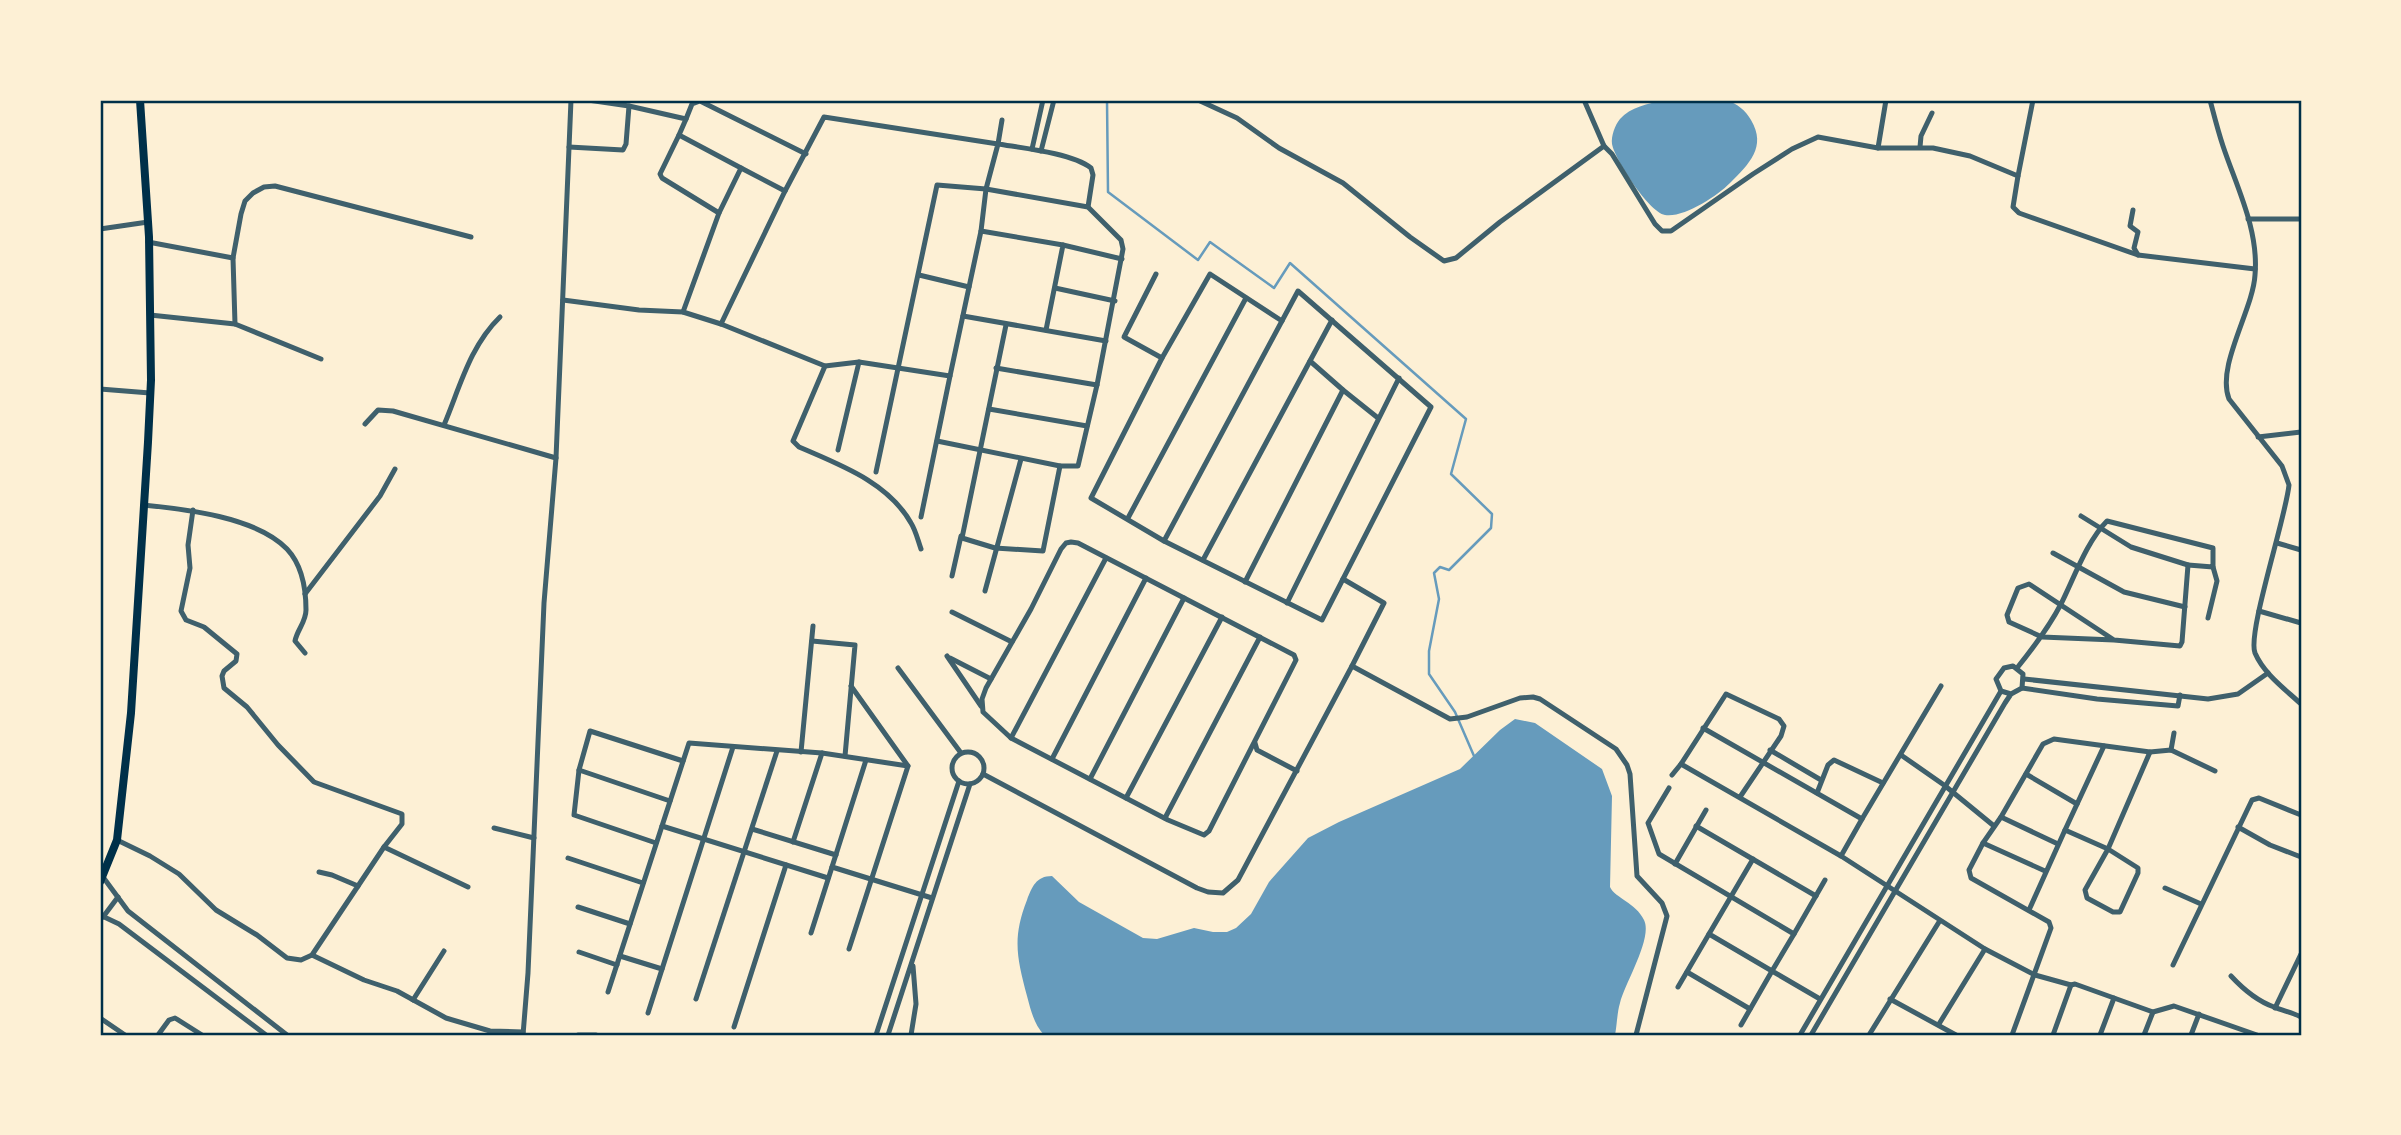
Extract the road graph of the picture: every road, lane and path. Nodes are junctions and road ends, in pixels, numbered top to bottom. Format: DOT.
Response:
graph roads {
  1 [pos="140,100"];
  2 [pos="571,100"];
  3 [pos="588,100"];
  4 [pos="1044,100"];
  5 [pos="1054,100"];
  6 [pos="1198,100"];
  7 [pos="1584,100"];
  8 [pos="1886,100"];
  9 [pos="2034,100"];
  10 [pos="2210,100"];
  11 [pos="629,106"];
  12 [pos="1932,113"];
  13 [pos="685,120"];
  14 [pos="1002,120"];
  15 [pos="679,135"];
  16 [pos="998,144"];
  17 [pos="1604,146"];
  18 [pos="569,147"];
  19 [pos="1920,147"];
  20 [pos="1878,148"];
  21 [pos="1032,149"];
  22 [pos="1041,151"];
  23 [pos="806,154"];
  24 [pos="741,168"];
  25 [pos="2018,176"];
  26 [pos="986,189"];
  27 [pos="785,191"];
  28 [pos="1088,207"];
  29 [pos="2133,210"];
  30 [pos="719,213"];
  31 [pos="2248,219"];
  32 [pos="2301,219"];
  33 [pos="148,222"];
  34 [pos="100,229"];
  35 [pos="981,231"];
  36 [pos="471,237"];
  37 [pos="148,242"];
  38 [pos="1063,245"];
  39 [pos="2138,255"];
  40 [pos="233,258"];
  41 [pos="1122,259"];
  42 [pos="2255,269"];
  43 [pos="1156,274"];
  44 [pos="919,275"];
  45 [pos="970,287"];
  46 [pos="1055,288"];
  47 [pos="1246,298"];
  48 [pos="563,300"];
  49 [pos="1115,302"];
  50 [pos="683,312"];
  51 [pos="150,315"];
  52 [pos="963,316"];
  53 [pos="500,317"];
  54 [pos="1332,320"];
  55 [pos="1282,321"];
  56 [pos="235,324"];
  57 [pos="721,324"];
  58 [pos="1006,325"];
  59 [pos="1046,330"];
  60 [pos="1106,341"];
  61 [pos="1162,358"];
  62 [pos="321,359"];
  63 [pos="1310,361"];
  64 [pos="859,362"];
  65 [pos="825,366"];
  66 [pos="899,367"];
  67 [pos="996,368"];
  68 [pos="950,376"];
  69 [pos="1399,378"];
  70 [pos="1097,385"];
  71 [pos="100,389"];
  72 [pos="1343,390"];
  73 [pos="150,393"];
  74 [pos="989,409"];
  75 [pos="1378,418"];
  76 [pos="365,424"];
  77 [pos="444,425"];
  78 [pos="1087,426"];
  79 [pos="2301,432"];
  80 [pos="2258,436"];
  81 [pos="937,441"];
  82 [pos="838,450"];
  83 [pos="979,451"];
  84 [pos="556,458"];
  85 [pos="1021,459"];
  86 [pos="1060,467"];
  87 [pos="396,469"];
  88 [pos="876,471"];
  89 [pos="143,505"];
  90 [pos="193,510"];
  91 [pos="2081,516"];
  92 [pos="921,517"];
  93 [pos="1128,518"];
  94 [pos="2102,528"];
  95 [pos="961,536"];
  96 [pos="1164,541"];
  97 [pos="2277,543"];
  98 [pos="995,548"];
  99 [pos="921,549"];
  100 [pos="2301,550"];
  101 [pos="2053,553"];
  102 [pos="1107,558"];
  103 [pos="1203,560"];
  104 [pos="2188,565"];
  105 [pos="2079,567"];
  106 [pos="2213,567"];
  107 [pos="952,576"];
  108 [pos="1146,578"];
  109 [pos="1343,579"];
  110 [pos="1245,582"];
  111 [pos="985,591"];
  112 [pos="305,594"];
  113 [pos="1184,598"];
  114 [pos="1287,603"];
  115 [pos="2060,606"];
  116 [pos="2185,607"];
  117 [pos="2259,611"];
  118 [pos="952,612"];
  119 [pos="1222,617"];
  120 [pos="2208,618"];
  121 [pos="2301,623"];
  122 [pos="813,625"];
  123 [pos="1260,637"];
  124 [pos="2042,638"];
  125 [pos="2114,640"];
  126 [pos="812,641"];
  127 [pos="1012,642"];
  128 [pos="304,653"];
  129 [pos="1352,666"];
  130 [pos="898,668"];
  131 [pos="2017,668"];
  132 [pos="2268,673"];
  133 [pos="991,679"];
  134 [pos="2025,679"];
  135 [pos="851,686"];
  136 [pos="1941,686"];
  137 [pos="2022,688"];
  138 [pos="2001,691"];
  139 [pos="2011,694"];
  140 [pos="2180,695"];
  141 [pos="2301,704"];
  142 [pos="981,706"];
  143 [pos="1703,728"];
  144 [pos="2174,733"];
  145 [pos="1011,738"];
  146 [pos="1255,743"];
  147 [pos="2104,746"];
  148 [pos="733,747"];
  149 [pos="1770,750"];
  150 [pos="2171,750"];
  151 [pos="777,751"];
  152 [pos="801,752"];
  153 [pos="2150,752"];
  154 [pos="822,753"];
  155 [pos="961,753"];
  156 [pos="1900,755"];
  157 [pos="845,757"];
  158 [pos="1052,759"];
  159 [pos="866,760"];
  160 [pos="683,761"];
  161 [pos="1763,762"];
  162 [pos="1681,764"];
  163 [pos="908,766"];
  164 [pos="579,770"];
  165 [pos="1297,771"];
  166 [pos="2215,771"];
  167 [pos="983,774"];
  168 [pos="1672,775"];
  169 [pos="2026,775"];
  170 [pos="1090,779"];
  171 [pos="1821,780"];
  172 [pos="959,781"];
  173 [pos="1883,783"];
  174 [pos="970,784"];
  175 [pos="1944,785"];
  176 [pos="1668,788"];
  177 [pos="1952,792"];
  178 [pos="1817,793"];
  179 [pos="1740,797"];
  180 [pos="1126,798"];
  181 [pos="670,801"];
  182 [pos="2077,804"];
  183 [pos="1706,810"];
  184 [pos="2301,815"];
  185 [pos="2001,817"];
  186 [pos="1165,818"];
  187 [pos="1862,819"];
  188 [pos="662,826"];
  189 [pos="1696,826"];
  190 [pos="1994,826"];
  191 [pos="2238,827"];
  192 [pos="494,828"];
  193 [pos="752,829"];
  194 [pos="2065,830"];
  195 [pos="534,838"];
  196 [pos="117,839"];
  197 [pos="703,839"];
  198 [pos="793,842"];
  199 [pos="656,843"];
  200 [pos="1983,843"];
  201 [pos="2058,844"];
  202 [pos="384,847"];
  203 [pos="2108,849"];
  204 [pos="744,852"];
  205 [pos="836,855"];
  206 [pos="1841,856"];
  207 [pos="2301,857"];
  208 [pos="568,858"];
  209 [pos="1753,859"];
  210 [pos="1675,864"];
  211 [pos="786,865"];
  212 [pos="832,866"];
  213 [pos="2045,871"];
  214 [pos="318,872"];
  215 [pos="828,878"];
  216 [pos="102,879"];
  217 [pos="872,879"];
  218 [pos="1825,880"];
  219 [pos="643,883"];
  220 [pos="358,886"];
  221 [pos="1886,886"];
  222 [pos="468,887"];
  223 [pos="2165,888"];
  224 [pos="1894,891"];
  225 [pos="921,894"];
  226 [pos="1816,896"];
  227 [pos="118,897"];
  228 [pos="1731,897"];
  229 [pos="932,898"];
  230 [pos="2201,904"];
  231 [pos="578,907"];
  232 [pos="2029,910"];
  233 [pos="102,916"];
  234 [pos="1939,922"];
  235 [pos="630,924"];
  236 [pos="811,933"];
  237 [pos="1709,934"];
  238 [pos="1794,934"];
  239 [pos="849,949"];
  240 [pos="1985,949"];
  241 [pos="444,951"];
  242 [pos="579,952"];
  243 [pos="2301,954"];
  244 [pos="312,955"];
  245 [pos="620,956"];
  246 [pos="912,961"];
  247 [pos="617,965"];
  248 [pos="2173,965"];
  249 [pos="662,969"];
  250 [pos="1772,971"];
  251 [pos="1687,972"];
  252 [pos="2035,975"];
  253 [pos="2231,976"];
  254 [pos="2071,985"];
  255 [pos="1678,986"];
  256 [pos="608,992"];
  257 [pos="2115,998"];
  258 [pos="696,999"];
  259 [pos="1820,999"];
  260 [pos="1890,999"];
  261 [pos="413,1000"];
  262 [pos="247,1005"];
  263 [pos="2275,1008"];
  264 [pos="1750,1009"];
  265 [pos="2153,1012"];
  266 [pos="648,1013"];
  267 [pos="240,1014"];
  268 [pos="2199,1014"];
  269 [pos="2301,1017"];
  270 [pos="100,1018"];
  271 [pos="1939,1024"];
  272 [pos="1741,1025"];
  273 [pos="734,1027"];
  274 [pos="2240,1032"];
  275 [pos="523,1034"];
  276 [pos="125,1035"];
  277 [pos="158,1035"];
  278 [pos="201,1035"];
  279 [pos="266,1035"];
  280 [pos="287,1035"];
  281 [pos="578,1035"];
  282 [pos="596,1035"];
  283 [pos="876,1035"];
  284 [pos="888,1035"];
  285 [pos="911,1035"];
  286 [pos="1636,1035"];
  287 [pos="1800,1035"];
  288 [pos="1811,1035"];
  289 [pos="1869,1035"];
  290 [pos="1956,1035"];
  291 [pos="2012,1035"];
  292 [pos="2053,1035"];
  293 [pos="2100,1035"];
  294 [pos="2144,1035"];
  295 [pos="2191,1035"];
  296 [pos="2257,1035"];
  1 -- 33 [label="main road"];
  2 -- 18 [label="street"];
  3 -- 11 [label="street"];
  4 -- 21 [label="street"];
  5 -- 22 [label="street"];
  6 -- 17 [label="street"];
  7 -- 17 [label="street"];
  8 -- 20 [label="street"];
  9 -- 25 [label="street"];
  10 -- 31 [label="street"];
  11 -- 13 [label="street"];
  11 -- 18 [label="street"];
  12 -- 19 [label="street"];
  13 -- 15 [label="street"];
  13 -- 23 [label="street"];
  14 -- 16 [label="street"];
  15 -- 24 [label="street"];
  15 -- 30 [label="street"];
  16 -- 21 [label="street"];
  16 -- 23 [label="street"];
  16 -- 26 [label="street"];
  17 -- 20 [label="street"];
  18 -- 48 [label="street"];
  19 -- 20 [label="street"];
  19 -- 25 [label="street"];
  21 -- 22 [label="street"];
  22 -- 28 [label="street"];
  23 -- 27 [label="street"];
  24 -- 27 [label="street"];
  24 -- 30 [label="street"];
  25 -- 39 [label="street"];
  26 -- 28 [label="street"];
  26 -- 35 [label="street"];
  26 -- 44 [label="street"];
  27 -- 57 [label="street"];
  28 -- 41 [label="street"];
  29 -- 39 [label="street"];
  30 -- 50 [label="street"];
  31 -- 32 [label="street"];
  31 -- 42 [label="street"];
  33 -- 34 [label="street"];
  33 -- 37 [label="main road"];
  35 -- 38 [label="street"];
  35 -- 45 [label="street"];
  36 -- 40 [label="street"];
  37 -- 40 [label="street"];
  37 -- 51 [label="main road"];
  38 -- 41 [label="street"];
  38 -- 46 [label="street"];
  39 -- 42 [label="street"];
  40 -- 56 [label="street"];
  41 -- 49 [label="street"];
  42 -- 80 [label="street"];
  43 -- 61 [label="street"];
  44 -- 45 [label="street"];
  44 -- 66 [label="street"];
  45 -- 52 [label="street"];
  46 -- 49 [label="street"];
  46 -- 59 [label="street"];
  47 -- 55 [label="street"];
  47 -- 61 [label="street"];
  47 -- 93 [label="street"];
  48 -- 50 [label="street"];
  48 -- 84 [label="street"];
  49 -- 60 [label="street"];
  50 -- 57 [label="street"];
  51 -- 56 [label="street"];
  51 -- 73 [label="main road"];
  52 -- 58 [label="street"];
  52 -- 68 [label="street"];
  53 -- 77 [label="street"];
  54 -- 55 [label="street"];
  54 -- 63 [label="street"];
  54 -- 69 [label="street"];
  55 -- 96 [label="street"];
  56 -- 62 [label="street"];
  57 -- 65 [label="street"];
  58 -- 59 [label="street"];
  58 -- 67 [label="street"];
  59 -- 60 [label="street"];
  60 -- 70 [label="street"];
  61 -- 93 [label="street"];
  63 -- 72 [label="street"];
  63 -- 103 [label="street"];
  64 -- 65 [label="street"];
  64 -- 66 [label="street"];
  64 -- 82 [label="street"];
  65 -- 99 [label="street"];
  66 -- 68 [label="street"];
  66 -- 88 [label="street"];
  67 -- 70 [label="street"];
  67 -- 74 [label="street"];
  68 -- 81 [label="street"];
  69 -- 75 [label="street"];
  69 -- 109 [label="street"];
  70 -- 78 [label="street"];
  71 -- 73 [label="street"];
  72 -- 75 [label="street"];
  72 -- 110 [label="street"];
  73 -- 89 [label="main road"];
  74 -- 78 [label="street"];
  74 -- 83 [label="street"];
  75 -- 114 [label="street"];
  76 -- 77 [label="street"];
  77 -- 84 [label="street"];
  78 -- 86 [label="street"];
  79 -- 80 [label="street"];
  80 -- 97 [label="street"];
  81 -- 83 [label="street"];
  81 -- 92 [label="street"];
  83 -- 85 [label="street"];
  83 -- 95 [label="street"];
  84 -- 195 [label="street"];
  85 -- 86 [label="street"];
  85 -- 98 [label="street"];
  86 -- 98 [label="street"];
  87 -- 112 [label="street"];
  89 -- 90 [label="street"];
  89 -- 196 [label="main road"];
  90 -- 112 [label="street"];
  90 -- 202 [label="street"];
  91 -- 94 [label="street"];
  93 -- 96 [label="street"];
  94 -- 104 [label="street"];
  94 -- 105 [label="street"];
  94 -- 106 [label="street"];
  95 -- 98 [label="street"];
  95 -- 107 [label="street"];
  96 -- 103 [label="street"];
  97 -- 100 [label="street"];
  97 -- 117 [label="street"];
  98 -- 111 [label="street"];
  101 -- 105 [label="street"];
  102 -- 108 [label="street"];
  102 -- 127 [label="street"];
  102 -- 145 [label="street"];
  103 -- 110 [label="street"];
  104 -- 106 [label="street"];
  104 -- 116 [label="street"];
  105 -- 115 [label="street"];
  105 -- 116 [label="street"];
  106 -- 120 [label="street"];
  108 -- 113 [label="street"];
  108 -- 158 [label="street"];
  109 -- 114 [label="street"];
  109 -- 129 [label="street"];
  110 -- 114 [label="street"];
  112 -- 128 [label="street"];
  113 -- 119 [label="street"];
  113 -- 170 [label="street"];
  115 -- 124 [label="street"];
  115 -- 124 [label="street"];
  115 -- 125 [label="street"];
  116 -- 125 [label="street"];
  117 -- 121 [label="street"];
  117 -- 132 [label="street"];
  118 -- 127 [label="street"];
  119 -- 123 [label="street"];
  119 -- 180 [label="street"];
  122 -- 126 [label="street"];
  123 -- 146 [label="street"];
  123 -- 186 [label="street"];
  124 -- 125 [label="street"];
  124 -- 131 [label="street"];
  126 -- 135 [label="street"];
  126 -- 152 [label="street"];
  127 -- 133 [label="street"];
  129 -- 165 [label="street"];
  129 -- 286 [label="street"];
  130 -- 155 [label="street"];
  131 -- 134 [label="street"];
  131 -- 138 [label="street"];
  132 -- 140 [label="street"];
  132 -- 141 [label="street"];
  133 -- 142 [label="street"];
  133 -- 142 [label="street"];
  134 -- 137 [label="street"];
  134 -- 140 [label="street"];
  135 -- 157 [label="street"];
  135 -- 163 [label="street"];
  136 -- 156 [label="street"];
  137 -- 139 [label="street"];
  137 -- 140 [label="street"];
  138 -- 139 [label="street"];
  138 -- 175 [label="street"];
  139 -- 177 [label="street"];
  142 -- 145 [label="street"];
  143 -- 149 [label="street"];
  143 -- 161 [label="street"];
  143 -- 162 [label="street"];
  144 -- 150 [label="street"];
  145 -- 158 [label="street"];
  146 -- 165 [label="street"];
  146 -- 186 [label="street"];
  147 -- 153 [label="street"];
  147 -- 169 [label="street"];
  147 -- 182 [label="street"];
  148 -- 151 [label="street"];
  148 -- 160 [label="street"];
  148 -- 197 [label="street"];
  149 -- 161 [label="street"];
  149 -- 171 [label="street"];
  150 -- 153 [label="street"];
  150 -- 166 [label="street"];
  151 -- 152 [label="street"];
  151 -- 193 [label="street"];
  152 -- 154 [label="street"];
  153 -- 203 [label="street"];
  154 -- 157 [label="street"];
  154 -- 198 [label="street"];
  155 -- 167 [label="street"];
  155 -- 172 [label="street"];
  156 -- 173 [label="street"];
  156 -- 175 [label="street"];
  157 -- 159 [label="street"];
  158 -- 170 [label="street"];
  159 -- 163 [label="street"];
  159 -- 205 [label="street"];
  160 -- 164 [label="street"];
  160 -- 181 [label="street"];
  161 -- 178 [label="street"];
  161 -- 179 [label="street"];
  162 -- 168 [label="street"];
  162 -- 179 [label="street"];
  163 -- 217 [label="street"];
  164 -- 181 [label="street"];
  164 -- 199 [label="street"];
  165 -- 167 [label="street"];
  167 -- 174 [label="street"];
  169 -- 182 [label="street"];
  169 -- 185 [label="street"];
  170 -- 180 [label="street"];
  171 -- 173 [label="street"];
  171 -- 178 [label="street"];
  172 -- 174 [label="street"];
  172 -- 225 [label="street"];
  173 -- 187 [label="street"];
  174 -- 229 [label="street"];
  175 -- 177 [label="street"];
  175 -- 221 [label="street"];
  176 -- 210 [label="street"];
  177 -- 190 [label="street"];
  177 -- 224 [label="street"];
  178 -- 187 [label="street"];
  179 -- 206 [label="street"];
  180 -- 186 [label="street"];
  181 -- 188 [label="street"];
  182 -- 194 [label="street"];
  183 -- 189 [label="street"];
  184 -- 191 [label="street"];
  185 -- 190 [label="street"];
  185 -- 201 [label="street"];
  187 -- 206 [label="street"];
  188 -- 197 [label="street"];
  188 -- 199 [label="street"];
  189 -- 209 [label="street"];
  189 -- 210 [label="street"];
  190 -- 200 [label="street"];
  191 -- 207 [label="street"];
  191 -- 230 [label="street"];
  192 -- 195 [label="street"];
  193 -- 198 [label="street"];
  193 -- 204 [label="street"];
  194 -- 201 [label="street"];
  194 -- 203 [label="street"];
  195 -- 275 [label="street"];
  196 -- 216 [label="main road"];
  196 -- 244 [label="street"];
  197 -- 204 [label="street"];
  197 -- 249 [label="street"];
  198 -- 205 [label="street"];
  199 -- 219 [label="street"];
  200 -- 213 [label="street"];
  200 -- 232 [label="street"];
  201 -- 213 [label="street"];
  202 -- 220 [label="street"];
  202 -- 222 [label="street"];
  203 -- 203 [label="street"];
  204 -- 211 [label="street"];
  204 -- 258 [label="street"];
  205 -- 212 [label="street"];
  206 -- 221 [label="street"];
  208 -- 219 [label="street"];
  209 -- 226 [label="street"];
  209 -- 228 [label="street"];
  210 -- 228 [label="street"];
  211 -- 215 [label="street"];
  211 -- 273 [label="street"];
  212 -- 215 [label="street"];
  212 -- 217 [label="street"];
  213 -- 232 [label="street"];
  214 -- 220 [label="street"];
  215 -- 236 [label="street"];
  216 -- 227 [label="street"];
  217 -- 225 [label="street"];
  217 -- 239 [label="street"];
  218 -- 226 [label="street"];
  219 -- 235 [label="street"];
  220 -- 244 [label="street"];
  221 -- 224 [label="street"];
  221 -- 259 [label="street"];
  223 -- 230 [label="street"];
  224 -- 234 [label="street"];
  224 -- 288 [label="street"];
  225 -- 229 [label="street"];
  225 -- 283 [label="street"];
  226 -- 238 [label="street"];
  227 -- 233 [label="street"];
  227 -- 262 [label="street"];
  228 -- 237 [label="street"];
  228 -- 238 [label="street"];
  229 -- 246 [label="street"];
  230 -- 248 [label="street"];
  231 -- 235 [label="street"];
  232 -- 252 [label="street"];
  233 -- 267 [label="street"];
  234 -- 240 [label="street"];
  234 -- 260 [label="street"];
  235 -- 245 [label="street"];
  237 -- 250 [label="street"];
  237 -- 251 [label="street"];
  238 -- 250 [label="street"];
  240 -- 252 [label="street"];
  240 -- 271 [label="street"];
  241 -- 261 [label="street"];
  242 -- 247 [label="street"];
  243 -- 263 [label="street"];
  244 -- 261 [label="street"];
  245 -- 247 [label="street"];
  245 -- 249 [label="street"];
  246 -- 284 [label="street"];
  246 -- 285 [label="street"];
  247 -- 256 [label="street"];
  249 -- 266 [label="street"];
  250 -- 259 [label="street"];
  250 -- 264 [label="street"];
  251 -- 255 [label="street"];
  251 -- 264 [label="street"];
  252 -- 254 [label="street"];
  252 -- 291 [label="street"];
  253 -- 263 [label="street"];
  254 -- 257 [label="street"];
  254 -- 292 [label="street"];
  257 -- 265 [label="street"];
  257 -- 293 [label="street"];
  259 -- 287 [label="street"];
  260 -- 271 [label="street"];
  260 -- 289 [label="street"];
  261 -- 275 [label="street"];
  262 -- 267 [label="street"];
  262 -- 280 [label="street"];
  263 -- 269 [label="street"];
  264 -- 272 [label="street"];
  265 -- 268 [label="street"];
  265 -- 294 [label="street"];
  267 -- 279 [label="street"];
  268 -- 274 [label="street"];
  268 -- 295 [label="street"];
  270 -- 276 [label="street"];
  271 -- 290 [label="street"];
  274 -- 296 [label="street"];
  277 -- 278 [label="street"];
  281 -- 282 [label="street"];
}
